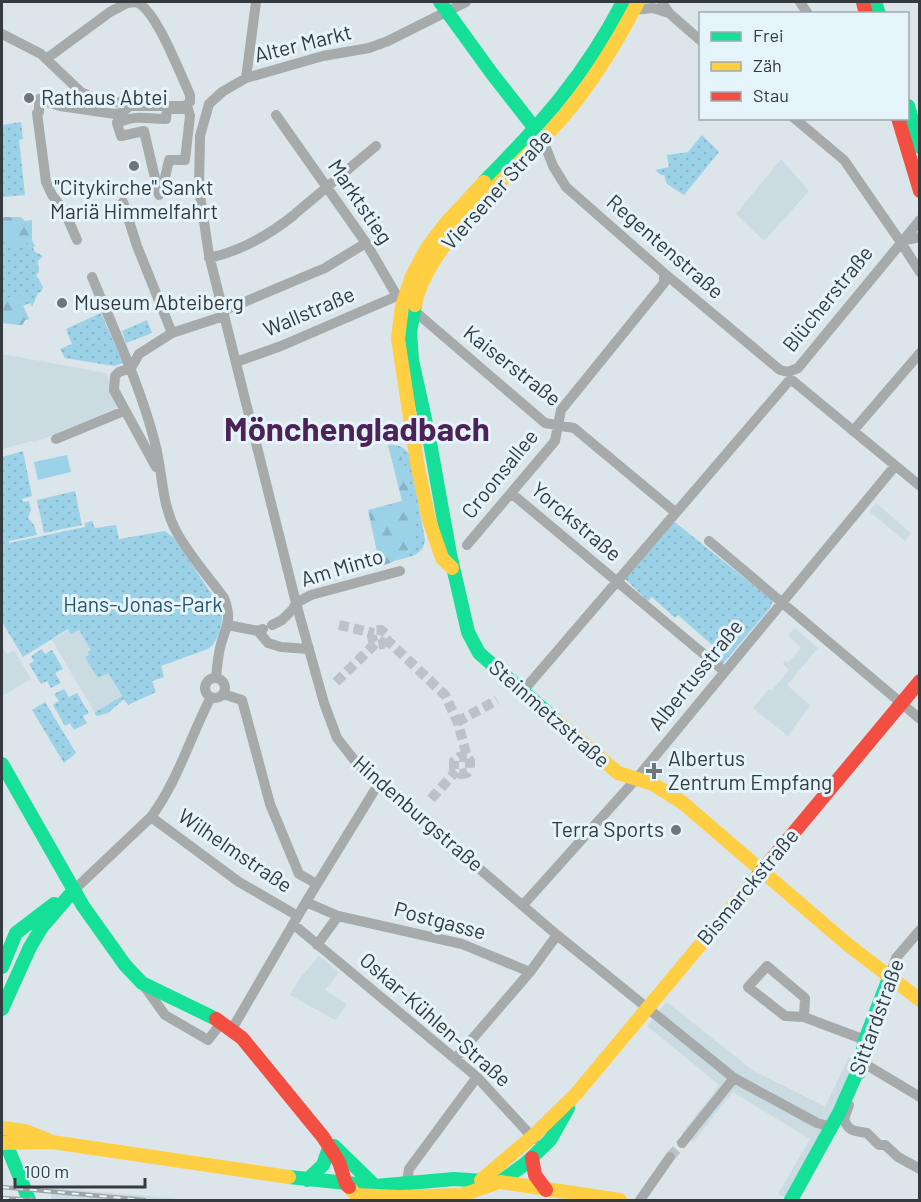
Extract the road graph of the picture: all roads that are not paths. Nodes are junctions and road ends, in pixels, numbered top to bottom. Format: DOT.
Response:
graph roads {
  1 [pos="136,2"];
  2 [pos="256,2"];
  3 [pos="466,2"];
  4 [pos="662,2"];
  5 [pos="632,4"];
  6 [pos="443,7"];
  7 [pos="669,14"];
  8 [pos="2,34"];
  9 [pos="699,39"];
  10 [pos="46,59"];
  11 [pos="246,78"];
  12 [pos="190,102"];
  13 [pos="130,106"];
  14 [pos="909,109"];
  15 [pos="206,110"];
  16 [pos="276,116"];
  17 [pos="796,120"];
  18 [pos="899,120"];
  19 [pos="540,134"];
  20 [pos="121,136"];
  21 [pos="905,141"];
  22 [pos="376,146"];
  23 [pos="920,147"];
  24 [pos="920,154"];
  25 [pos="327,189"];
  26 [pos="920,191"];
  27 [pos="124,207"];
  28 [pos="920,220"];
  29 [pos="920,237"];
  30 [pos="77,240"];
  31 [pos="900,241"];
  32 [pos="366,243"];
  33 [pos="209,258"];
  34 [pos="920,272"];
  35 [pos="664,273"];
  36 [pos="92,277"];
  37 [pos="399,298"];
  38 [pos="412,310"];
  39 [pos="224,314"];
  40 [pos="172,333"];
  41 [pos="920,353"];
  42 [pos="236,362"];
  43 [pos="131,368"];
  44 [pos="780,370"];
  45 [pos="124,411"];
  46 [pos="558,425"];
  47 [pos="853,431"];
  48 [pos="56,439"];
  49 [pos="896,465"];
  50 [pos="159,472"];
  51 [pos="920,486"];
  52 [pos="511,493"];
  53 [pos="675,512"];
  54 [pos="709,541"];
  55 [pos="467,545"];
  56 [pos="452,568"];
  57 [pos="400,572"];
  58 [pos="616,580"];
  59 [pos="296,603"];
  60 [pos="781,603"];
  61 [pos="228,625"];
  62 [pos="258,631"];
  63 [pos="309,650"];
  64 [pos="724,671"];
  65 [pos="216,678"];
  66 [pos="920,681"];
  67 [pos="523,691"];
  68 [pos="223,694"];
  69 [pos="211,697"];
  70 [pos="901,703"];
  71 [pos="920,719"];
  72 [pos="2,764"];
  73 [pos="637,778"];
  74 [pos="379,783"];
  75 [pos="151,817"];
  76 [pos="761,871"];
  77 [pos="317,884"];
  78 [pos="74,890"];
  79 [pos="306,902"];
  80 [pos="524,905"];
  81 [pos="338,916"];
  82 [pos="296,920"];
  83 [pos="920,930"];
  84 [pos="557,935"];
  85 [pos="317,945"];
  86 [pos="2,967"];
  87 [pos="530,972"];
  88 [pos="889,978"];
  89 [pos="142,982"];
  90 [pos="920,1000"];
  91 [pos="646,1008"];
  92 [pos="2,1009"];
  93 [pos="804,1017"];
  94 [pos="227,1025"];
  95 [pos="865,1040"];
  96 [pos="455,1059"];
  97 [pos="477,1077"];
  98 [pos="734,1078"];
  99 [pos="576,1094"];
  100 [pos="920,1097"];
  101 [pos="832,1127"];
  102 [pos="2,1128"];
  103 [pos="533,1136"];
  104 [pos="684,1140"];
  105 [pos="2,1142"];
  106 [pos="52,1142"];
  107 [pos="326,1142"];
  108 [pos="534,1156"];
  109 [pos="670,1157"];
  110 [pos="920,1169"];
  111 [pos="308,1180"];
  112 [pos="481,1180"];
  113 [pos="407,1182"];
  114 [pos="500,1182"];
  115 [pos="346,1184"];
  116 [pos="375,1186"];
  117 [pos="546,1190"];
  118 [pos="429,1199"];
  119 [pos="461,1199"];
  120 [pos="29,1200"];
  121 [pos="620,1200"];
  122 [pos="640,1200"];
  123 [pos="791,1200"];
  1 -- 10 [label="street"];
  1 -- 12 [label="street"];
  2 -- 11 [label="street, Alter Markt"];
  3 -- 6 [label="street, Alter Markt"];
  4 -- 7 [label="street"];
  5 -- 7 [label="street"];
  5 -- 19 [label="main road, Viersener Straße"];
  6 -- 11 [label="street, Alter Markt"];
  6 -- 19 [label="main road"];
  7 -- 9 [label="street"];
  8 -- 10 [label="street"];
  10 -- 13 [label="street"];
  11 -- 15 [label="street, Alter Markt"];
  12 -- 13 [label="street"];
  12 -- 15 [label="street"];
  13 -- 30 [label="street"];
  14 -- 23 [label="main road"];
  15 -- 33 [label="street, Hindenburgstraße"];
  16 -- 25 [label="street, Marktstieg"];
  17 -- 31 [label="street"];
  18 -- 21 [label="main road"];
  19 -- 35 [label="street, Regentenstraße"];
  19 -- 37 [label="main road, Viersener Straße"];
  19 -- 38 [label="main road, Viersener Straße"];
  20 -- 20 [label="street"];
  21 -- 24 [label="main road"];
  21 -- 26 [label="main road"];
  22 -- 25 [label="street"];
  25 -- 32 [label="street, Marktstieg"];
  25 -- 33 [label="street"];
  27 -- 40 [label="street"];
  28 -- 31 [label="street, Blücherstraße"];
  29 -- 31 [label="street, Blücherstraße"];
  31 -- 34 [label="street"];
  31 -- 44 [label="street, Blücherstraße"];
  32 -- 37 [label="street, Marktstieg"];
  32 -- 39 [label="street"];
  33 -- 39 [label="street, Hindenburgstraße"];
  35 -- 44 [label="street, Regentenstraße"];
  35 -- 46 [label="street, Croonsallee"];
  36 -- 43 [label="street"];
  37 -- 38 [label="street, Marktstieg"];
  37 -- 42 [label="street, Wallstraße"];
  37 -- 56 [label="main road, Viersener Straße"];
  38 -- 46 [label="street, Kaiserstraße"];
  38 -- 56 [label="main road, Viersener Straße"];
  39 -- 40 [label="street"];
  39 -- 42 [label="street, Hindenburgstraße"];
  40 -- 43 [label="street"];
  41 -- 47 [label="street"];
  42 -- 59 [label="street, Hindenburgstraße"];
  43 -- 45 [label="street"];
  43 -- 50 [label="street"];
  45 -- 48 [label="street"];
  45 -- 50 [label="street"];
  46 -- 52 [label="street, Croonsallee"];
  46 -- 53 [label="street, Kaiserstraße"];
  47 -- 49 [label="street"];
  47 -- 53 [label="street"];
  49 -- 51 [label="street"];
  49 -- 60 [label="street, Albertusstraße"];
  50 -- 61 [label="street"];
  52 -- 55 [label="street, Croonsallee"];
  52 -- 58 [label="street, Yorckstraße"];
  53 -- 58 [label="street"];
  54 -- 60 [label="street"];
  56 -- 67 [label="main road, Steinmetzstraße"];
  57 -- 59 [label="street, Am Minto"];
  58 -- 64 [label="street, Yorckstraße"];
  58 -- 67 [label="street"];
  59 -- 62 [label="street"];
  59 -- 63 [label="street, Hindenburgstraße"];
  60 -- 64 [label="street, Albertusstraße"];
  60 -- 70 [label="street"];
  61 -- 62 [label="street"];
  61 -- 65 [label="street"];
  62 -- 63 [label="street"];
  63 -- 74 [label="street, Hindenburgstraße"];
  64 -- 73 [label="street, Albertusstraße"];
  65 -- 68 [label="street"];
  65 -- 69 [label="street"];
  66 -- 70 [label="main road, Bismarckstraße"];
  67 -- 73 [label="main road, Steinmetzstraße"];
  68 -- 69 [label="street"];
  68 -- 77 [label="street"];
  69 -- 75 [label="street"];
  70 -- 71 [label="street"];
  70 -- 76 [label="main road, Bismarckstraße"];
  72 -- 78 [label="main road"];
  73 -- 76 [label="main road, Steinmetzstraße"];
  73 -- 80 [label="street, Albertusstraße"];
  74 -- 77 [label="street"];
  74 -- 80 [label="street, Hindenburgstraße"];
  75 -- 78 [label="street"];
  75 -- 82 [label="street, Wilhelmstraße"];
  76 -- 88 [label="main road, Steinmetzstraße"];
  76 -- 91 [label="main road, Bismarckstraße"];
  77 -- 79 [label="street"];
  78 -- 86 [label="main road"];
  78 -- 89 [label="main road"];
  78 -- 92 [label="main road"];
  79 -- 81 [label="street, Postgasse"];
  79 -- 82 [label="street"];
  80 -- 84 [label="street, Hindenburgstraße"];
  81 -- 85 [label="street"];
  81 -- 87 [label="street, Postgasse"];
  82 -- 85 [label="street, Oskar-Kühlen-Straße"];
  82 -- 94 [label="street"];
  83 -- 88 [label="street, Sittardstraße"];
  84 -- 87 [label="street"];
  84 -- 91 [label="street, Hindenburgstraße"];
  85 -- 96 [label="street, Oskar-Kühlen-Straße"];
  87 -- 96 [label="street"];
  88 -- 90 [label="main road, Steinmetzstraße"];
  88 -- 95 [label="main road, Sittardstraße"];
  89 -- 94 [label="main road"];
  89 -- 94 [label="street"];
  91 -- 98 [label="street, Hindenburgstraße"];
  91 -- 99 [label="main road, Bismarckstraße"];
  93 -- 93 [label="street"];
  93 -- 95 [label="street"];
  94 -- 107 [label="main road"];
  95 -- 101 [label="main road, Sittardstraße"];
  96 -- 97 [label="street, Oskar-Kühlen-Straße"];
  97 -- 103 [label="street, Oskar-Kühlen-Straße"];
  97 -- 113 [label="street"];
  98 -- 101 [label="street, Hindenburgstraße"];
  98 -- 104 [label="street"];
  99 -- 103 [label="main road, Bismarckstraße"];
  99 -- 108 [label="main road, Bismarckstraße"];
  100 -- 110 [label="street"];
  101 -- 123 [label="main road"];
  102 -- 106 [label="main road"];
  103 -- 108 [label="street"];
  103 -- 112 [label="main road, Bismarckstraße"];
  105 -- 106 [label="main road"];
  105 -- 120 [label="main road"];
  106 -- 111 [label="main road"];
  107 -- 111 [label="main road"];
  107 -- 115 [label="main road"];
  107 -- 116 [label="main road"];
  108 -- 114 [label="main road, Bismarckstraße"];
  108 -- 117 [label="main road"];
  109 -- 122 [label="street"];
  111 -- 115 [label="main road"];
  112 -- 113 [label="main road"];
  112 -- 114 [label="main road"];
  112 -- 119 [label="main road, Bismarckstraße"];
  113 -- 116 [label="main road"];
  114 -- 117 [label="main road"];
  114 -- 119 [label="main road, Bismarckstraße"];
  115 -- 116 [label="main road"];
  115 -- 118 [label="main road"];
  117 -- 121 [label="main road"];
  118 -- 119 [label="main road"];
}
